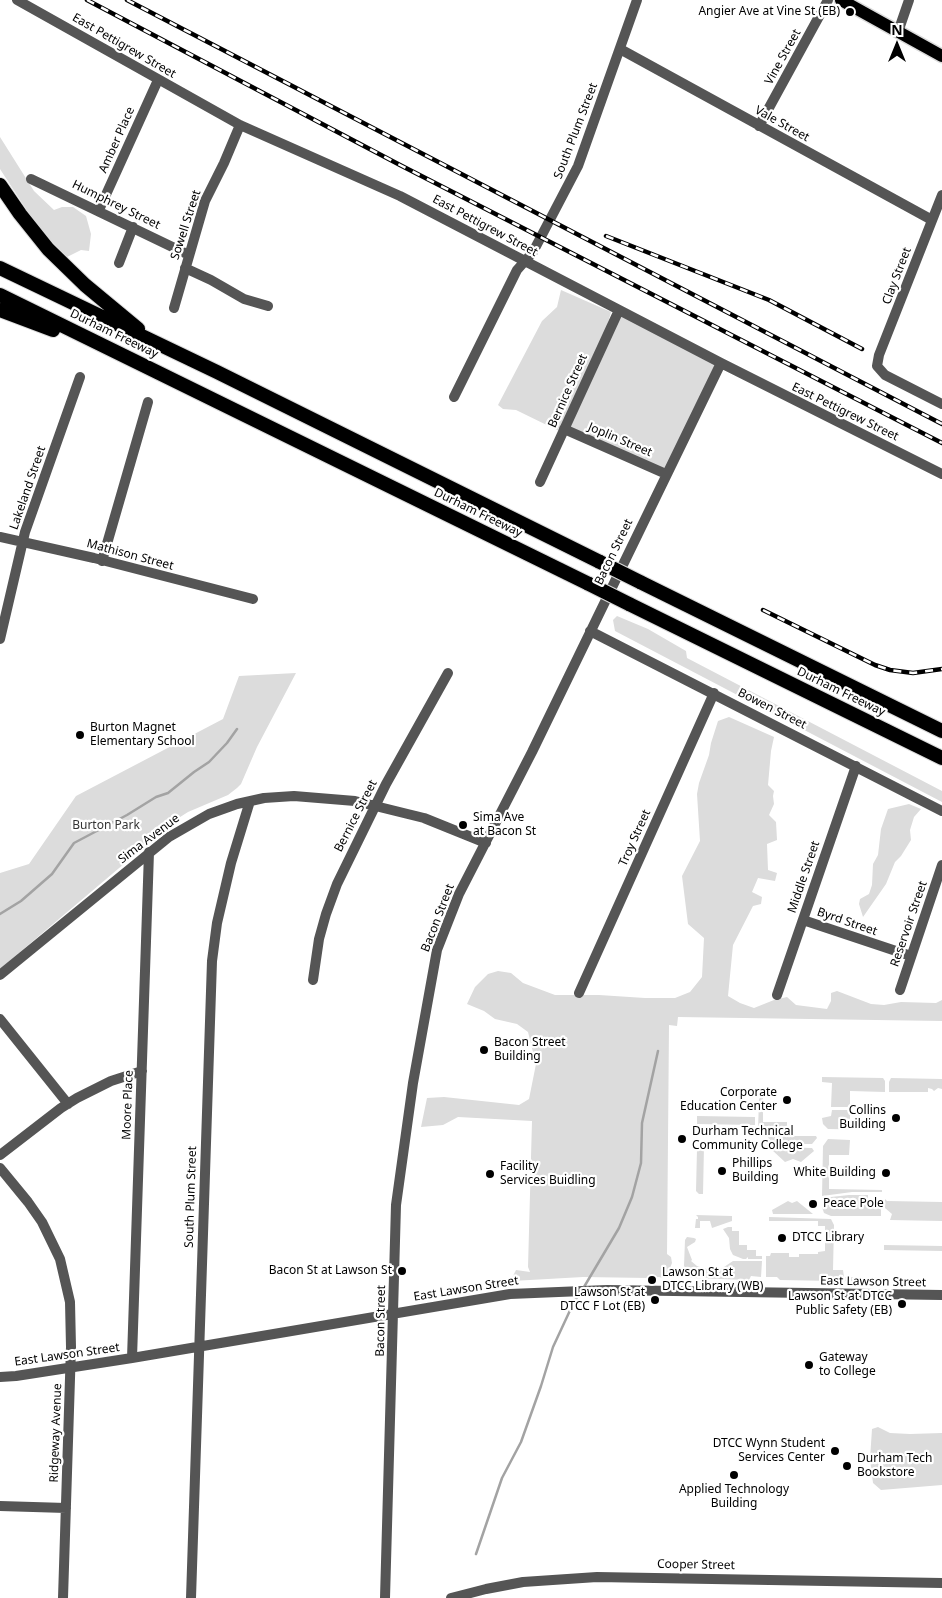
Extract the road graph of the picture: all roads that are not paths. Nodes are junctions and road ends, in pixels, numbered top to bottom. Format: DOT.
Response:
graph roads {
  1 [pos="17,0"];
  2 [pos="638,0"];
  3 [pos="828,0"];
  4 [pos="841,0"];
  5 [pos="909,0"];
  6 [pos="898,32"];
  7 [pos="620,49"];
  8 [pos="942,56"];
  9 [pos="158,80"];
  10 [pos="240,125"];
  11 [pos="759,126"];
  12 [pos="31,179"];
  13 [pos="0,185"];
  14 [pos="942,195"];
  15 [pos="99,210"];
  16 [pos="932,220"];
  17 [pos="133,227"];
  18 [pos="189,255"];
  19 [pos="525,262"];
  20 [pos="119,264"];
  21 [pos="0,268"];
  22 [pos="186,268"];
  23 [pos="0,295"];
  24 [pos="268,306"];
  25 [pos="174,308"];
  26 [pos="0,310"];
  27 [pos="619,310"];
  28 [pos="154,342"];
  29 [pos="106,347"];
  30 [pos="721,363"];
  31 [pos="80,378"];
  32 [pos="454,397"];
  33 [pos="148,402"];
  34 [pos="942,404"];
  35 [pos="564,430"];
  36 [pos="666,474"];
  37 [pos="942,474"];
  38 [pos="540,482"];
  39 [pos="0,537"];
  40 [pos="23,542"];
  41 [pos="102,561"];
  42 [pos="253,599"];
  43 [pos="590,631"];
  44 [pos="0,638"];
  45 [pos="448,674"];
  46 [pos="714,693"];
  47 [pos="876,698"];
  48 [pos="842,709"];
  49 [pos="942,724"];
  50 [pos="942,730"];
  51 [pos="942,758"];
  52 [pos="856,766"];
  53 [pos="942,766"];
  54 [pos="250,801"];
  55 [pos="376,805"];
  56 [pos="942,811"];
  57 [pos="486,844"];
  58 [pos="149,852"];
  59 [pos="942,865"];
  60 [pos="803,920"];
  61 [pos="911,956"];
  62 [pos="0,975"];
  63 [pos="313,980"];
  64 [pos="900,990"];
  65 [pos="579,993"];
  66 [pos="777,995"];
  67 [pos="0,1019"];
  68 [pos="142,1071"];
  69 [pos="68,1104"];
  70 [pos="0,1155"];
  71 [pos="0,1168"];
  72 [pos="942,1295"];
  73 [pos="393,1313"];
  74 [pos="199,1347"];
  75 [pos="132,1358"];
  76 [pos="71,1368"];
  77 [pos="0,1377"];
  78 [pos="0,1506"];
  79 [pos="66,1508"];
  80 [pos="942,1583"];
  81 [pos="63,1598"];
  82 [pos="191,1598"];
  83 [pos="385,1598"];
  84 [pos="451,1598"];
  1 -- 9 [label="street, East Pettigrew Street"];
  2 -- 7 [label="street, South Plum Street"];
  3 -- 11 [label="street, Vine Street"];
  4 -- 6 [label="main road"];
  5 -- 6 [label="street"];
  6 -- 8 [label="main road"];
  7 -- 11 [label="street, Vale Street"];
  7 -- 19 [label="street, South Plum Street"];
  9 -- 10 [label="street, East Pettigrew Street"];
  9 -- 15 [label="street, Amber Place"];
  10 -- 18 [label="street, Sowell Street"];
  10 -- 19 [label="street, East Pettigrew Street"];
  11 -- 16 [label="street, Vale Street"];
  12 -- 15 [label="street, Humphrey Street"];
  13 -- 28 [label="highway"];
  14 -- 16 [label="street, Clay Street"];
  15 -- 17 [label="street, Humphrey Street"];
  16 -- 34 [label="street, Clay Street"];
  17 -- 18 [label="street, Humphrey Street"];
  17 -- 20 [label="street"];
  18 -- 22 [label="street, Sowell Street"];
  19 -- 27 [label="street, East Pettigrew Street"];
  19 -- 32 [label="street, South Plum Street"];
  21 -- 28 [label="highway, Durham Freeway"];
  22 -- 24 [label="street"];
  22 -- 25 [label="street, Sowell Street"];
  23 -- 29 [label="highway, Durham Freeway"];
  26 -- 29 [label="highway"];
  27 -- 30 [label="street, East Pettigrew Street"];
  27 -- 35 [label="street, Bernice Street"];
  28 -- 47 [label="highway, Durham Freeway, bridge"];
  29 -- 48 [label="highway, Durham Freeway, bridge"];
  30 -- 36 [label="street, Bacon Street"];
  30 -- 37 [label="street, East Pettigrew Street"];
  31 -- 40 [label="street, Lakeland Street"];
  33 -- 41 [label="street"];
  35 -- 36 [label="street, Joplin Street"];
  35 -- 38 [label="street, Bernice Street"];
  36 -- 43 [label="street, Bacon Street"];
  39 -- 40 [label="street, Mathison Street"];
  40 -- 41 [label="street, Mathison Street"];
  40 -- 44 [label="street, Lakeland Street"];
  41 -- 42 [label="street, Mathison Street"];
  43 -- 46 [label="street, Bowen Street"];
  43 -- 57 [label="street, Bacon Street"];
  45 -- 55 [label="street, Bernice Street"];
  46 -- 52 [label="street, Bowen Street"];
  46 -- 65 [label="street, Troy Street"];
  47 -- 49 [label="highway"];
  47 -- 50 [label="highway, Durham Freeway"];
  48 -- 51 [label="highway, Durham Freeway"];
  48 -- 53 [label="highway"];
  52 -- 56 [label="street, Bowen Street"];
  52 -- 60 [label="street, Middle Street"];
  54 -- 55 [label="street, Sima Avenue"];
  54 -- 58 [label="street, Sima Avenue"];
  54 -- 74 [label="street, South Plum Street"];
  55 -- 57 [label="street, Sima Avenue"];
  55 -- 63 [label="street, Bernice Street"];
  57 -- 73 [label="street, Bacon Street"];
  58 -- 62 [label="street, Sima Avenue"];
  58 -- 68 [label="street, Moore Place"];
  59 -- 61 [label="street, Reservoir Street"];
  60 -- 61 [label="street, Byrd Street"];
  60 -- 66 [label="street, Middle Street"];
  61 -- 64 [label="street, Reservoir Street"];
  67 -- 69 [label="street"];
  68 -- 69 [label="street"];
  68 -- 75 [label="street, Moore Place"];
  69 -- 70 [label="street"];
  71 -- 76 [label="street, Ridgeway Avenue"];
  72 -- 73 [label="street, East Lawson Street"];
  73 -- 74 [label="street, East Lawson Street"];
  73 -- 83 [label="street, Bacon Street"];
  74 -- 75 [label="street, East Lawson Street"];
  74 -- 82 [label="street, South Plum Street"];
  75 -- 76 [label="street, East Lawson Street"];
  76 -- 77 [label="street, East Lawson Street"];
  76 -- 79 [label="street, Ridgeway Avenue"];
  78 -- 79 [label="street"];
  79 -- 81 [label="street, Ridgeway Avenue"];
  80 -- 84 [label="street, Cooper Street"];
}
